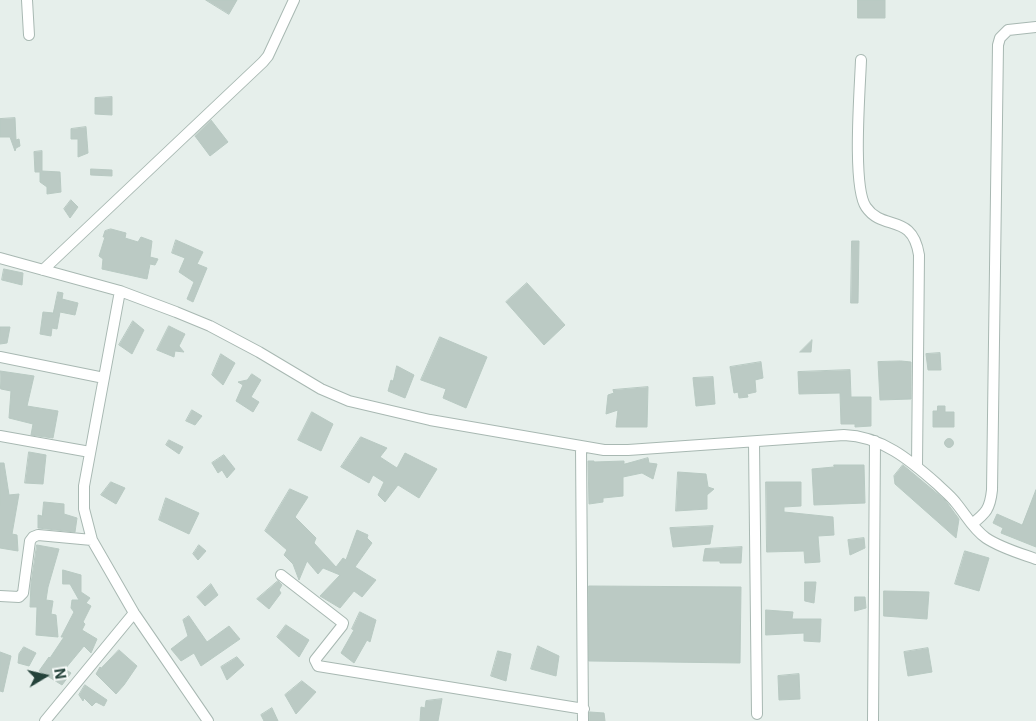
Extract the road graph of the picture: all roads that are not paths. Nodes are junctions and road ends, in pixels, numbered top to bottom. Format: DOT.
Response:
graph roads {
  1 [pos="27,0"];
  2 [pos="294,0"];
  3 [pos="1036,27"];
  4 [pos="28,35"];
  5 [pos="861,60"];
  6 [pos="0,258"];
  7 [pos="43,270"];
  8 [pos="120,291"];
  9 [pos="0,357"];
  10 [pos="104,378"];
  11 [pos="0,436"];
  12 [pos="875,441"];
  13 [pos="754,442"];
  14 [pos="581,446"];
  15 [pos="90,452"];
  16 [pos="917,466"];
  17 [pos="972,524"];
  18 [pos="92,540"];
  19 [pos="1036,559"];
  20 [pos="281,575"];
  21 [pos="0,596"];
  22 [pos="134,613"];
  23 [pos="584,709"];
  24 [pos="757,714"];
  25 [pos="44,721"];
  26 [pos="208,721"];
  27 [pos="583,721"];
  28 [pos="873,721"];
  1 -- 4 [label="street"];
  2 -- 7 [label="street"];
  3 -- 17 [label="street"];
  5 -- 16 [label="street"];
  6 -- 7 [label="street"];
  7 -- 8 [label="street"];
  8 -- 10 [label="street"];
  8 -- 14 [label="street"];
  9 -- 10 [label="street"];
  10 -- 15 [label="street"];
  11 -- 15 [label="street"];
  12 -- 13 [label="street"];
  12 -- 16 [label="street"];
  12 -- 28 [label="street"];
  13 -- 14 [label="street"];
  13 -- 24 [label="street"];
  14 -- 23 [label="street"];
  15 -- 18 [label="street"];
  16 -- 17 [label="street"];
  17 -- 19 [label="street"];
  18 -- 21 [label="street"];
  18 -- 22 [label="street"];
  20 -- 23 [label="street"];
  22 -- 25 [label="street"];
  22 -- 26 [label="street"];
  23 -- 27 [label="street"];
}
